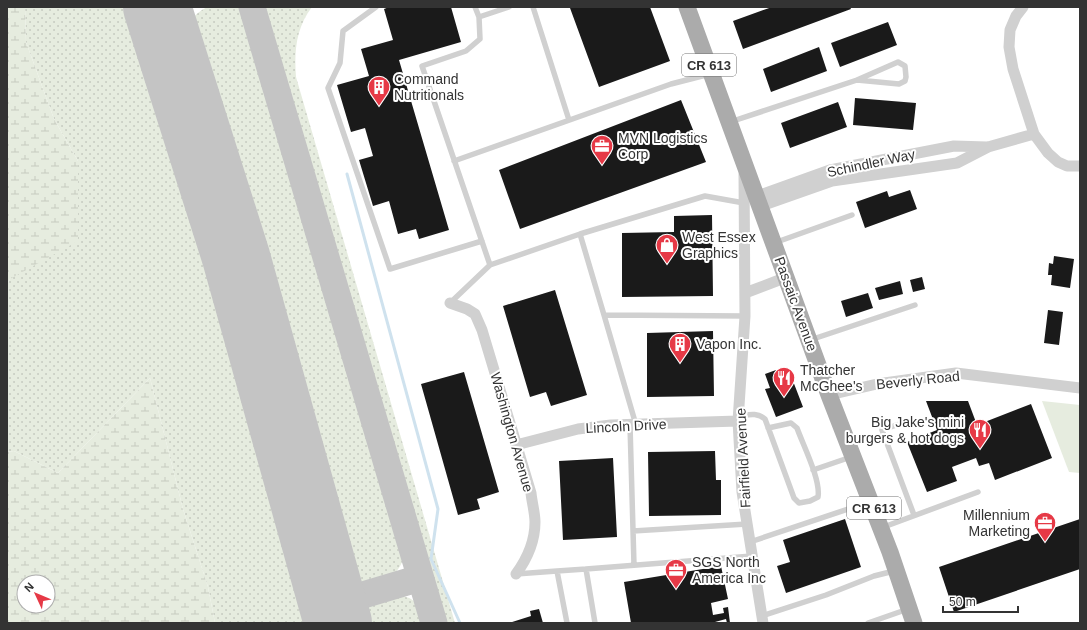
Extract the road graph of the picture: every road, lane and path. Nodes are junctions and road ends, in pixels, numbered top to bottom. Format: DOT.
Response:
graph roads {
  1 [pos="376,7"];
  2 [pos="475,7"];
  3 [pos="510,7"];
  4 [pos="533,7"];
  5 [pos="688,7"];
  6 [pos="1023,7"];
  7 [pos="479,17"];
  8 [pos="712,73"];
  9 [pos="857,80"];
  10 [pos="569,120"];
  11 [pos="730,122"];
  12 [pos="1034,134"];
  13 [pos="988,148"];
  14 [pos="454,161"];
  15 [pos="1080,166"];
  16 [pos="754,202"];
  17 [pos="852,215"];
  18 [pos="580,234"];
  19 [pos="482,241"];
  20 [pos="774,243"];
  21 [pos="490,265"];
  22 [pos="787,277"];
  23 [pos="745,293"];
  24 [pos="450,303"];
  25 [pos="915,305"];
  26 [pos="604,315"];
  27 [pos="745,316"];
  28 [pos="810,340"];
  29 [pos="1080,388"];
  30 [pos="829,395"];
  31 [pos="739,419"];
  32 [pos="911,420"];
  33 [pos="633,425"];
  34 [pos="768,428"];
  35 [pos="516,445"];
  36 [pos="853,456"];
  37 [pos="813,470"];
  38 [pos="978,492"];
  39 [pos="871,502"];
  40 [pos="914,516"];
  41 [pos="747,524"];
  42 [pos="881,528"];
  43 [pos="633,531"];
  44 [pos="750,542"];
  45 [pos="752,556"];
  46 [pos="634,565"];
  47 [pos="586,569"];
  48 [pos="897,570"];
  49 [pos="557,571"];
  50 [pos="516,574"];
  51 [pos="912,616"];
  52 [pos="762,620"];
  53 [pos="567,623"];
  54 [pos="595,623"];
  55 [pos="868,623"];
  1 -- 19 [label="lane"];
  2 -- 7 [label="lane"];
  3 -- 7 [label="lane"];
  4 -- 10 [label="lane"];
  5 -- 8 [label="main road, Passaic Avenue / CR 613"];
  6 -- 12 [label="street"];
  7 -- 14 [label="lane"];
  8 -- 10 [label="lane"];
  8 -- 11 [label="main road, Passaic Avenue / CR 613"];
  9 -- 9 [label="lane"];
  9 -- 11 [label="lane"];
  10 -- 14 [label="lane"];
  11 -- 16 [label="main road, Passaic Avenue / CR 613"];
  12 -- 13 [label="street, Schindler Way"];
  12 -- 15 [label="street"];
  13 -- 16 [label="street, Schindler Way"];
  13 -- 16 [label="street, Schindler Way"];
  14 -- 19 [label="lane"];
  16 -- 18 [label="lane"];
  16 -- 20 [label="main road, Passaic Avenue / CR 613"];
  16 -- 23 [label="street, Fairfield Avenue"];
  17 -- 20 [label="lane"];
  18 -- 21 [label="lane"];
  18 -- 26 [label="lane"];
  19 -- 21 [label="lane"];
  20 -- 22 [label="main road, Passaic Avenue / CR 613"];
  21 -- 24 [label="lane"];
  22 -- 23 [label="street"];
  22 -- 28 [label="main road, Passaic Avenue / CR 613"];
  23 -- 27 [label="street, Fairfield Avenue"];
  24 -- 35 [label="street, Washington Avenue"];
  25 -- 28 [label="lane"];
  26 -- 27 [label="lane"];
  26 -- 33 [label="lane"];
  27 -- 31 [label="street, Fairfield Avenue"];
  28 -- 30 [label="main road, Passaic Avenue / CR 613"];
  29 -- 30 [label="street, Beverly Road"];
  30 -- 36 [label="main road, Passaic Avenue / CR 613"];
  31 -- 33 [label="street, Lincoln Drive"];
  31 -- 34 [label="lane"];
  31 -- 41 [label="street, Fairfield Avenue"];
  32 -- 40 [label="lane"];
  33 -- 35 [label="street, Lincoln Drive"];
  33 -- 43 [label="lane"];
  34 -- 37 [label="lane"];
  34 -- 37 [label="lane"];
  35 -- 50 [label="street, Washington Avenue"];
  36 -- 37 [label="lane"];
  36 -- 39 [label="main road, Passaic Avenue / CR 613"];
  38 -- 40 [label="lane"];
  39 -- 42 [label="main road, Passaic Avenue / CR 613"];
  39 -- 44 [label="lane"];
  40 -- 42 [label="lane"];
  41 -- 43 [label="lane"];
  41 -- 44 [label="street, Fairfield Avenue"];
  42 -- 48 [label="main road, Passaic Avenue / CR 613"];
  43 -- 46 [label="lane"];
  44 -- 45 [label="street, Fairfield Avenue"];
  45 -- 46 [label="lane"];
  45 -- 52 [label="street, Fairfield Avenue"];
  46 -- 47 [label="lane"];
  47 -- 49 [label="lane"];
  47 -- 54 [label="lane"];
  48 -- 51 [label="main road, Passaic Avenue / CR 613"];
  48 -- 52 [label="lane"];
  49 -- 50 [label="lane"];
  49 -- 53 [label="lane"];
  51 -- 55 [label="lane"];
}
